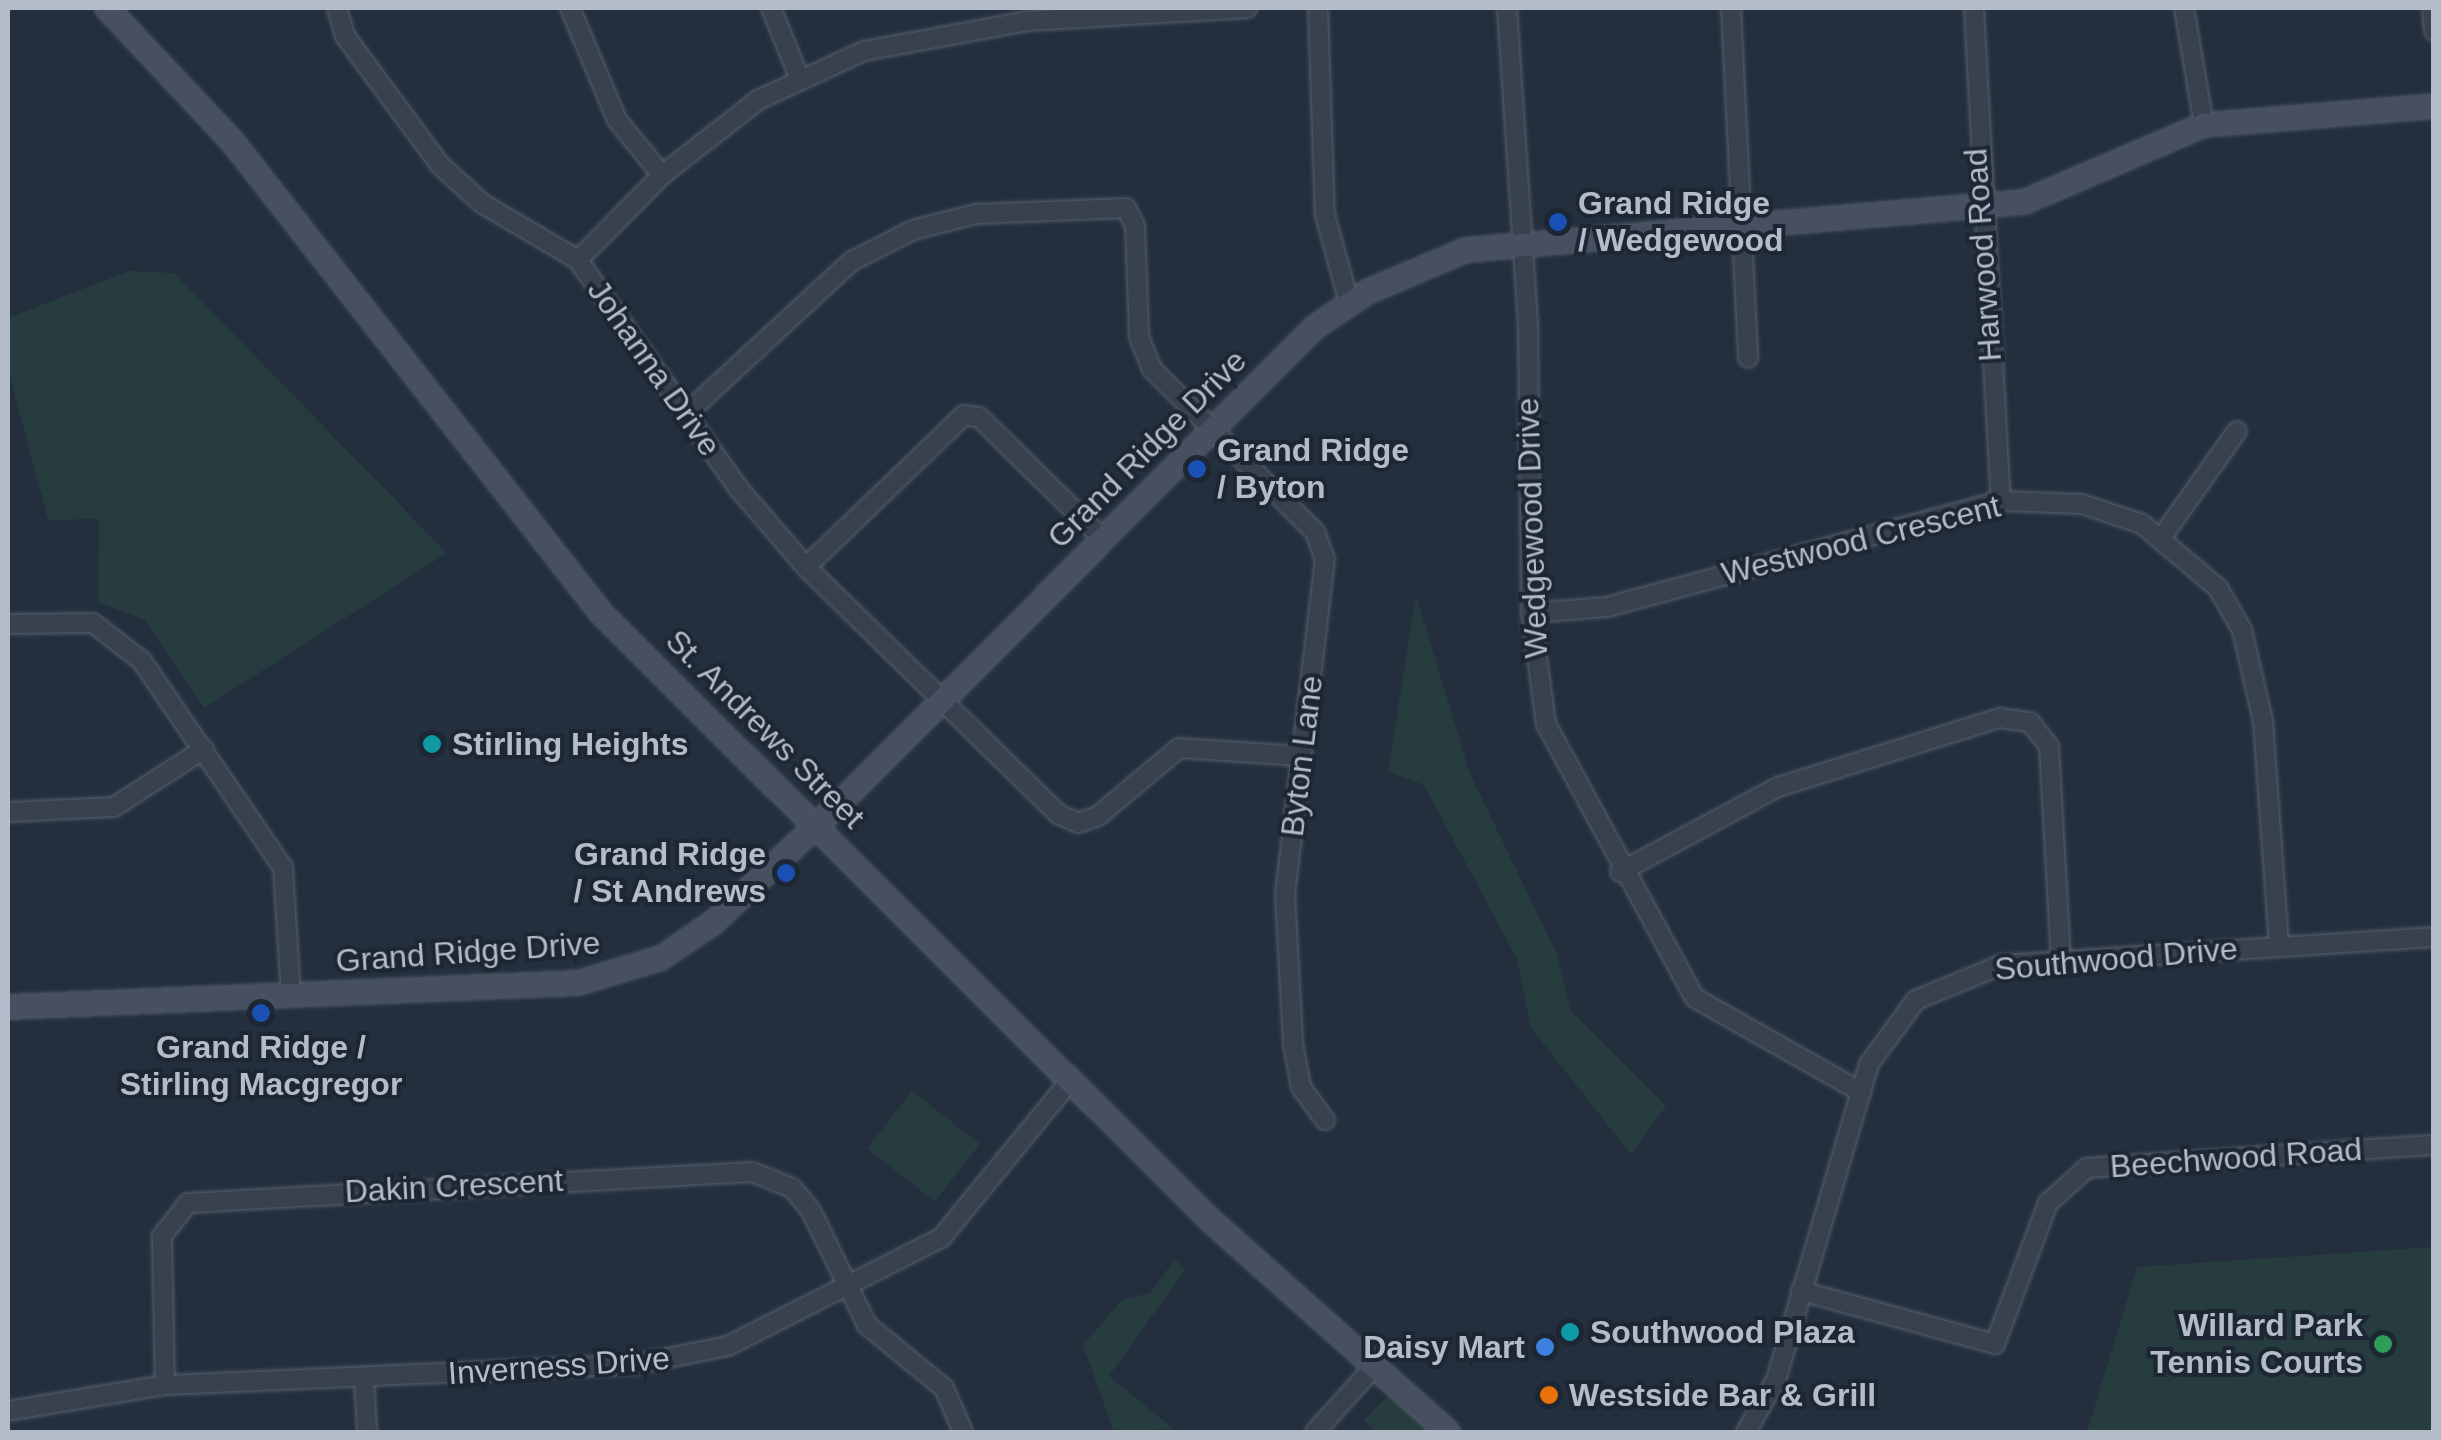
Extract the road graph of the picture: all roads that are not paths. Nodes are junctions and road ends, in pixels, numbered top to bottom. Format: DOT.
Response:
graph roads {
  1 [pos="107,8"];
  2 [pos="337,8"];
  3 [pos="570,8"];
  4 [pos="771,8"];
  5 [pos="1248,8"];
  6 [pos="1318,8"];
  7 [pos="1507,8"];
  8 [pos="1731,8"];
  9 [pos="1974,8"];
  10 [pos="2184,8"];
  11 [pos="2432,8"];
  12 [pos="2434,31"];
  13 [pos="799,77"];
  14 [pos="2434,106"];
  15 [pos="2204,125"];
  16 [pos="662,175"];
  17 [pos="1979,208"];
  18 [pos="1737,225"];
  19 [pos="1523,241"];
  20 [pos="578,260"];
  21 [pos="1349,302"];
  22 [pos="1748,358"];
  23 [pos="686,414"];
  24 [pos="1212,429"];
  25 [pos="2237,430"];
  26 [pos="2001,501"];
  27 [pos="2164,534"];
  28 [pos="1103,540"];
  29 [pos="806,567"];
  30 [pos="1530,613"];
  31 [pos="8,624"];
  32 [pos="942,702"];
  33 [pos="204,748"];
  34 [pos="1302,756"];
  35 [pos="8,812"];
  36 [pos="815,824"];
  37 [pos="1620,872"];
  38 [pos="2434,937"];
  39 [pos="2278,946"];
  40 [pos="2061,960"];
  41 [pos="291,996"];
  42 [pos="8,1007"];
  43 [pos="1071,1080"];
  44 [pos="1861,1092"];
  45 [pos="1325,1120"];
  46 [pos="2434,1145"];
  47 [pos="850,1288"];
  48 [pos="1801,1290"];
  49 [pos="1372,1370"];
  50 [pos="364,1378"];
  51 [pos="165,1385"];
  52 [pos="8,1411"];
  53 [pos="367,1432"];
  54 [pos="963,1432"];
  55 [pos="1315,1432"];
  56 [pos="1448,1432"];
  57 [pos="1746,1432"];
  1 -- 36 [label="street, St. Andrews Street"];
  2 -- 20 [label="street"];
  3 -- 16 [label="street"];
  4 -- 13 [label="street"];
  5 -- 13 [label="street, Johanna Drive"];
  6 -- 21 [label="street"];
  7 -- 19 [label="street, Wedgewood Drive"];
  8 -- 18 [label="street"];
  9 -- 17 [label="street, Harwood Road"];
  10 -- 15 [label="street"];
  11 -- 12 [label="street"];
  13 -- 16 [label="street, Johanna Drive"];
  14 -- 15 [label="street, Grand Ridge Drive"];
  15 -- 17 [label="street, Grand Ridge Drive"];
  16 -- 20 [label="street, Johanna Drive"];
  17 -- 18 [label="street, Grand Ridge Drive"];
  17 -- 26 [label="street, Harwood Road"];
  18 -- 19 [label="street, Grand Ridge Drive"];
  18 -- 22 [label="street"];
  19 -- 21 [label="street, Grand Ridge Drive"];
  19 -- 30 [label="street, Wedgewood Drive"];
  20 -- 23 [label="street, Johanna Drive"];
  21 -- 24 [label="street, Grand Ridge Drive"];
  23 -- 24 [label="street, Byton Lane"];
  23 -- 29 [label="street, Johanna Drive"];
  24 -- 28 [label="street, Grand Ridge Drive"];
  24 -- 34 [label="street, Byton Lane"];
  25 -- 27 [label="street"];
  26 -- 27 [label="street, Westwood Crescent"];
  26 -- 30 [label="street, Westwood Crescent"];
  27 -- 39 [label="street, Westwood Crescent"];
  28 -- 29 [label="street"];
  28 -- 32 [label="street, Grand Ridge Drive"];
  29 -- 32 [label="street, Johanna Drive"];
  30 -- 37 [label="street, Wedgewood Drive"];
  31 -- 33 [label="street"];
  32 -- 34 [label="street, Johanna Drive"];
  32 -- 36 [label="street, Grand Ridge Drive"];
  33 -- 35 [label="street"];
  33 -- 41 [label="street"];
  34 -- 45 [label="street, Byton Lane"];
  36 -- 41 [label="street, Grand Ridge Drive"];
  36 -- 43 [label="street, St. Andrews Street"];
  37 -- 40 [label="street"];
  37 -- 44 [label="street, Wedgewood Drive"];
  38 -- 39 [label="street, Southwood Drive"];
  39 -- 40 [label="street, Southwood Drive"];
  40 -- 44 [label="street, Southwood Drive"];
  41 -- 42 [label="street, Grand Ridge Drive"];
  43 -- 47 [label="street, Inverness Drive"];
  43 -- 49 [label="street, St. Andrews Street"];
  44 -- 48 [label="street, Southwood Drive"];
  46 -- 48 [label="street, Beechwood Road"];
  47 -- 50 [label="street, Inverness Drive"];
  47 -- 51 [label="street, Dakin Crescent"];
  47 -- 54 [label="street, Dakin Crescent"];
  48 -- 57 [label="street, Southwood Drive"];
  49 -- 55 [label="street"];
  49 -- 56 [label="street, St. Andrews Street"];
  50 -- 51 [label="street, Inverness Drive"];
  50 -- 53 [label="street"];
  51 -- 52 [label="street, Inverness Drive"];
}
